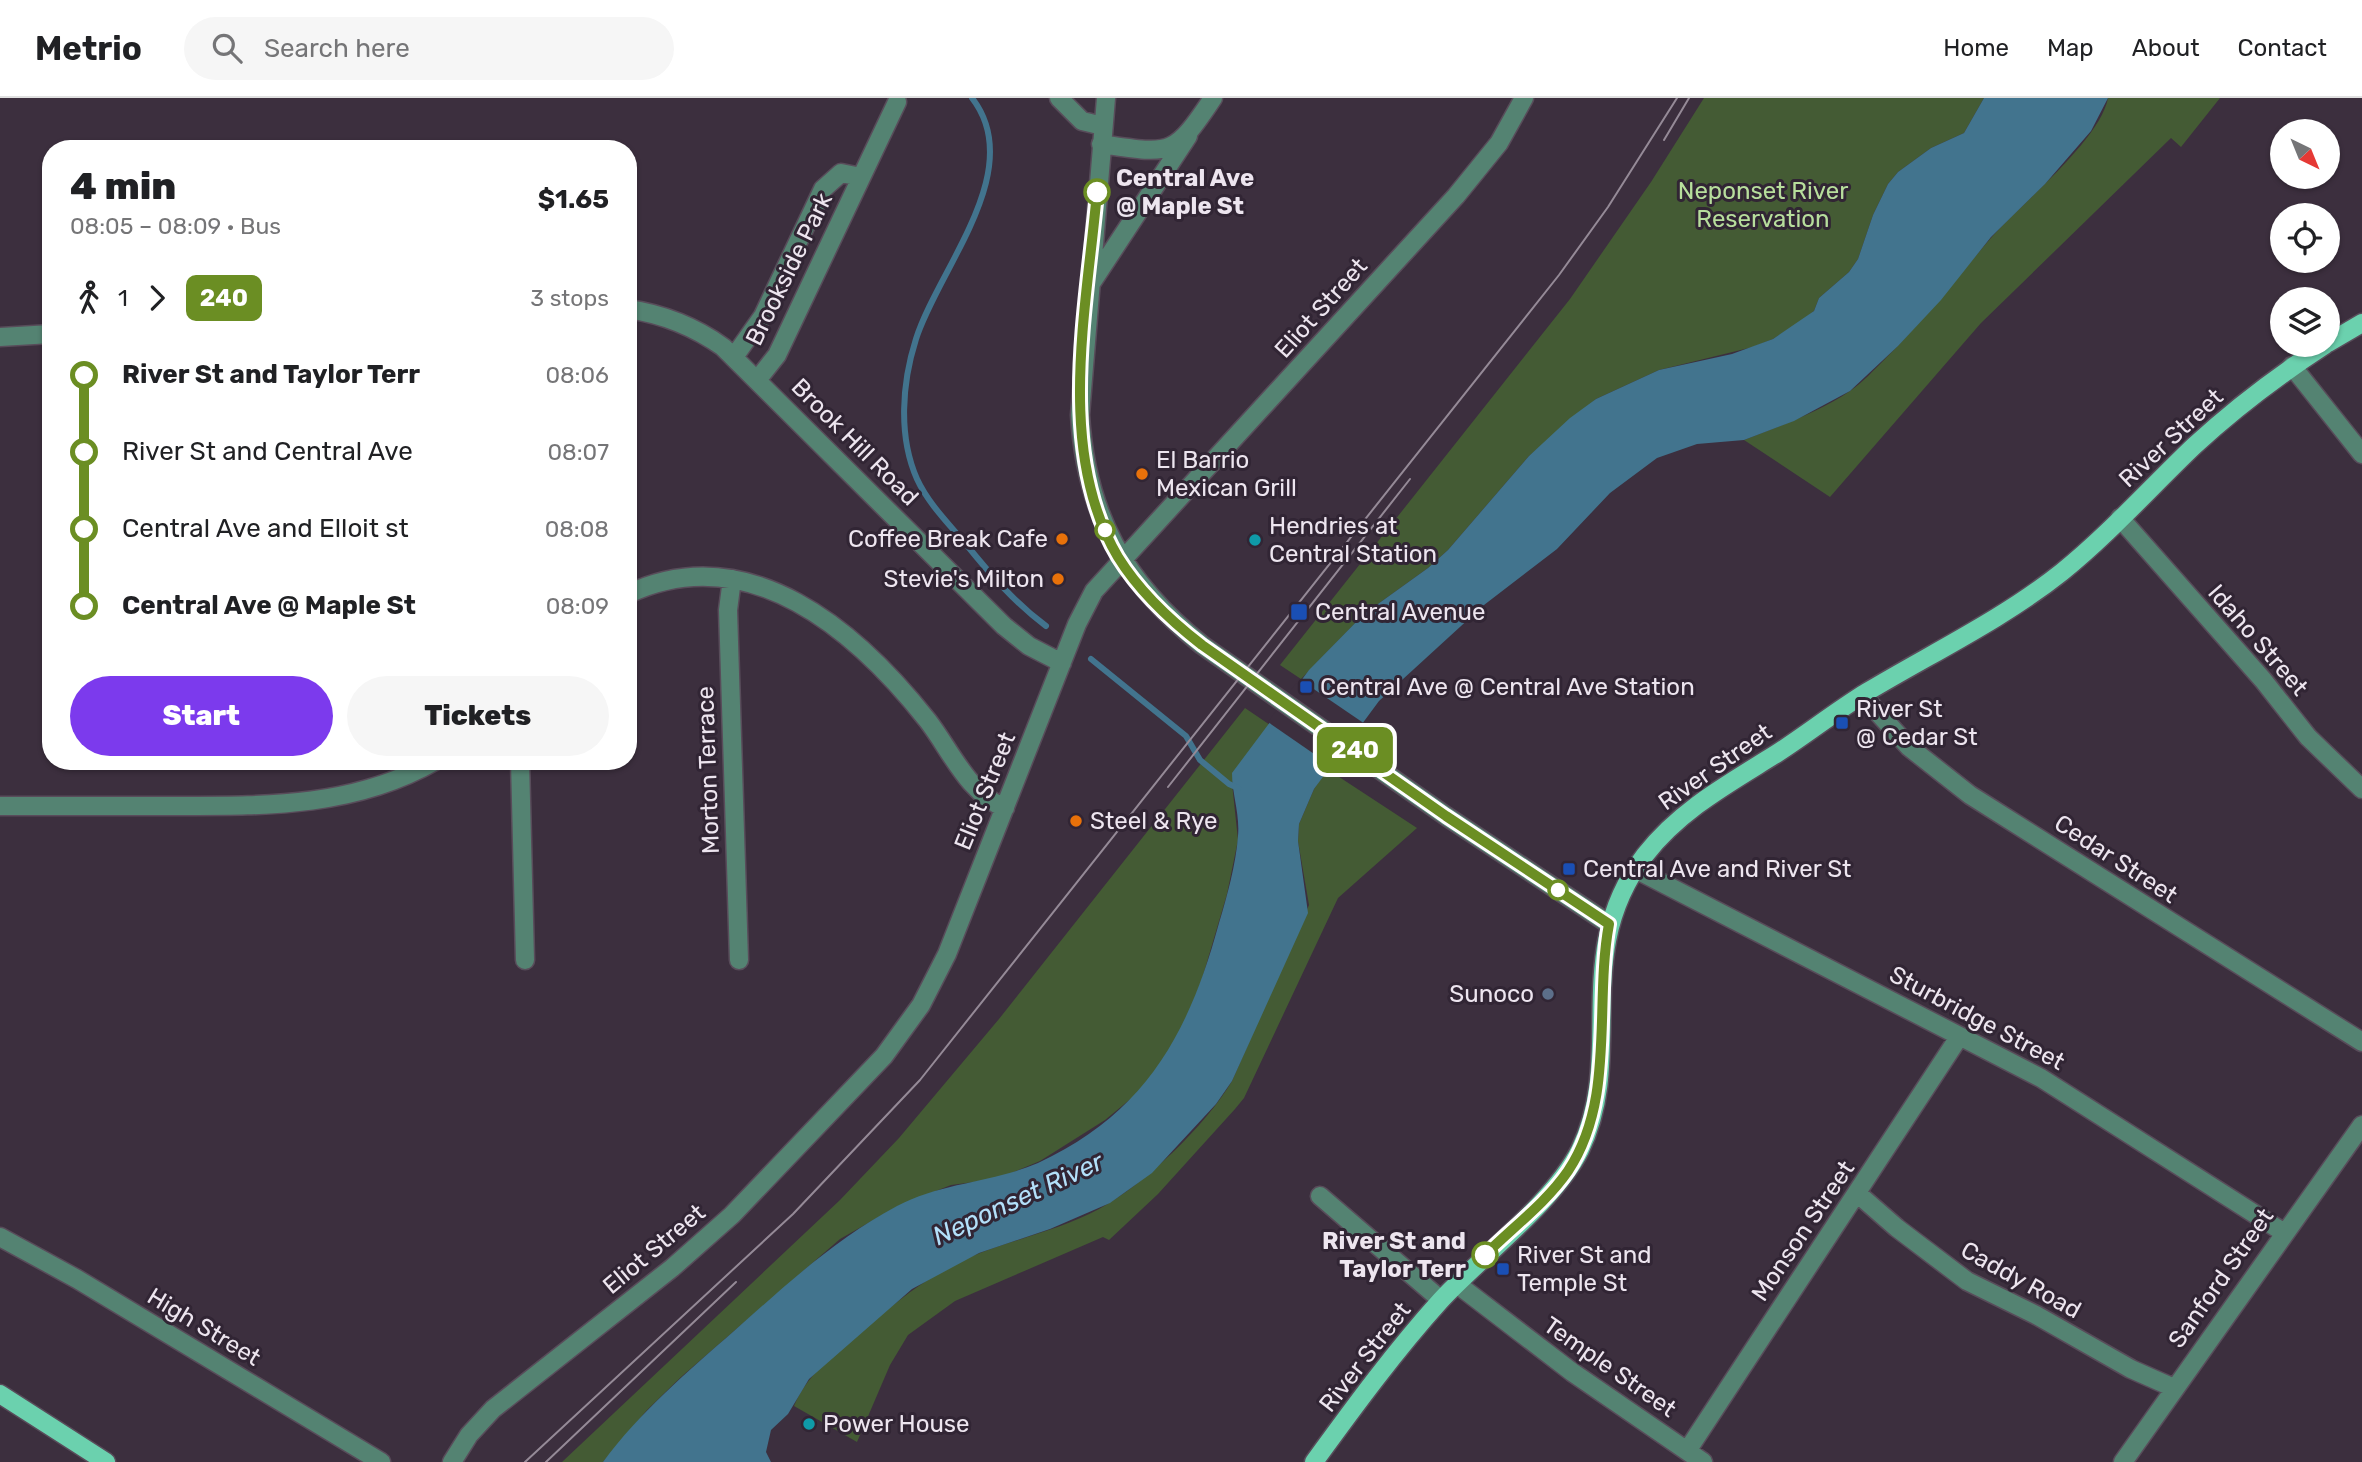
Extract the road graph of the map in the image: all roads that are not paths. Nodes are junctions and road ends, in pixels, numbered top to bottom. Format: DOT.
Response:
graph roads {
  1 [pos="1059,98"];
  2 [pos="1106,98"];
  3 [pos="1213,98"];
  4 [pos="1524,98"];
  5 [pos="897,102"];
  6 [pos="1102,135"];
  7 [pos="1188,136"];
  8 [pos="861,177"];
  9 [pos="1089,287"];
  10 [pos="637,311"];
  11 [pos="2362,323"];
  12 [pos="42,335"];
  13 [pos="2340,336"];
  14 [pos="0,337"];
  15 [pos="734,357"];
  16 [pos="2306,357"];
  17 [pos="2292,366"];
  18 [pos="758,379"];
  19 [pos="2362,454"];
  20 [pos="2120,518"];
  21 [pos="1121,561"];
  22 [pos="732,579"];
  23 [pos="637,591"];
  24 [pos="1062,663"];
  25 [pos="1862,695"];
  26 [pos="418,770"];
  27 [pos="520,770"];
  28 [pos="2362,789"];
  29 [pos="0,806"];
  30 [pos="1005,808"];
  31 [pos="1636,869"];
  32 [pos="1609,924"];
  33 [pos="525,960"];
  34 [pos="739,960"];
  35 [pos="1959,1037"];
  36 [pos="2362,1042"];
  37 [pos="2362,1125"];
  38 [pos="1858,1194"];
  39 [pos="1320,1196"];
  40 [pos="2284,1232"];
  41 [pos="0,1237"];
  42 [pos="1457,1284"];
  43 [pos="1441,1300"];
  44 [pos="2174,1388"];
  45 [pos="0,1394"];
  46 [pos="1687,1451"];
  47 [pos="1321,1460"];
  48 [pos="106,1462"];
  49 [pos="381,1462"];
  50 [pos="452,1462"];
  51 [pos="1703,1462"];
  52 [pos="2123,1462"];
  1 -- 6 [label="street"];
  2 -- 6 [label="street"];
  3 -- 7 [label="street"];
  4 -- 21 [label="street, Eliot Street"];
  5 -- 8 [label="street, Brookside Park"];
  6 -- 7 [label="street"];
  6 -- 9 [label="street"];
  7 -- 9 [label="street"];
  8 -- 15 [label="street, Brookside Park"];
  8 -- 18 [label="street, Brookside Park"];
  9 -- 21 [label="street"];
  10 -- 15 [label="street, Brook Hill Road"];
  11 -- 13 [label="main road, River Street"];
  12 -- 14 [label="street"];
  15 -- 18 [label="street, Brook Hill Road"];
  16 -- 17 [label="main road, River Street"];
  17 -- 19 [label="street"];
  17 -- 20 [label="main road, River Street"];
  18 -- 24 [label="street, Brook Hill Road"];
  20 -- 25 [label="main road, River Street"];
  20 -- 28 [label="street, Idaho Street"];
  21 -- 24 [label="street, Eliot Street"];
  21 -- 32 [label="street"];
  22 -- 23 [label="street"];
  22 -- 30 [label="street"];
  22 -- 34 [label="street, Morton Terrace"];
  24 -- 30 [label="street, Eliot Street"];
  25 -- 31 [label="main road, River Street"];
  25 -- 36 [label="street, Cedar Street"];
  26 -- 29 [label="street"];
  27 -- 33 [label="street"];
  30 -- 50 [label="street, Eliot Street"];
  31 -- 32 [label="main road, River Street"];
  31 -- 35 [label="street, Sturbridge Street"];
  32 -- 42 [label="main road, River Street"];
  35 -- 38 [label="street, Monson Street"];
  35 -- 40 [label="street, Sturbridge Street"];
  37 -- 40 [label="street, Sanford Street"];
  38 -- 44 [label="street, Caddy Road"];
  38 -- 46 [label="street, Monson Street"];
  39 -- 43 [label="street"];
  40 -- 44 [label="street, Sanford Street"];
  41 -- 49 [label="street, High Street"];
  42 -- 43 [label="main road, River Street"];
  42 -- 46 [label="street, Temple Street"];
  43 -- 47 [label="main road, River Street"];
  44 -- 52 [label="street, Sanford Street"];
  45 -- 48 [label="main road"];
  46 -- 51 [label="street, Temple Street"];
}
